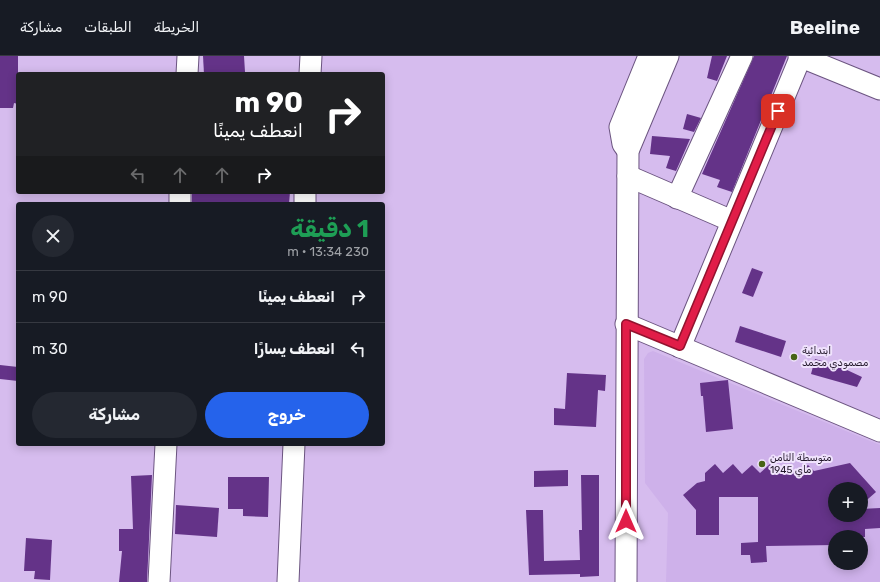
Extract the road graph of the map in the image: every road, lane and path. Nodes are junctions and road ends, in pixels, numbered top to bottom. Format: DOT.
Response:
graph roads {
  1 [pos="188,56"];
  2 [pos="311,56"];
  3 [pos="649,56"];
  4 [pos="668,56"];
  5 [pos="742,56"];
  6 [pos="800,56"];
  7 [pos="187,72"];
  8 [pos="310,72"];
  9 [pos="880,89"];
  10 [pos="628,151"];
  11 [pos="628,176"];
  12 [pos="677,198"];
  13 [pos="732,221"];
  14 [pos="626,324"];
  15 [pos="680,346"];
  16 [pos="879,428"];
  17 [pos="166,446"];
  18 [pos="294,446"];
  19 [pos="159,582"];
  20 [pos="288,582"];
  21 [pos="626,582"];
  1 -- 7 [label="street"];
  2 -- 8 [label="street"];
  3 -- 10 [label="street"];
  4 -- 10 [label="street"];
  5 -- 12 [label="street"];
  6 -- 9 [label="street"];
  6 -- 13 [label="street"];
  10 -- 11 [label="street"];
  11 -- 12 [label="street"];
  11 -- 14 [label="street"];
  12 -- 13 [label="street"];
  13 -- 15 [label="street"];
  14 -- 15 [label="street"];
  14 -- 21 [label="street"];
  15 -- 16 [label="street"];
  17 -- 19 [label="street"];
  18 -- 20 [label="street"];
}
